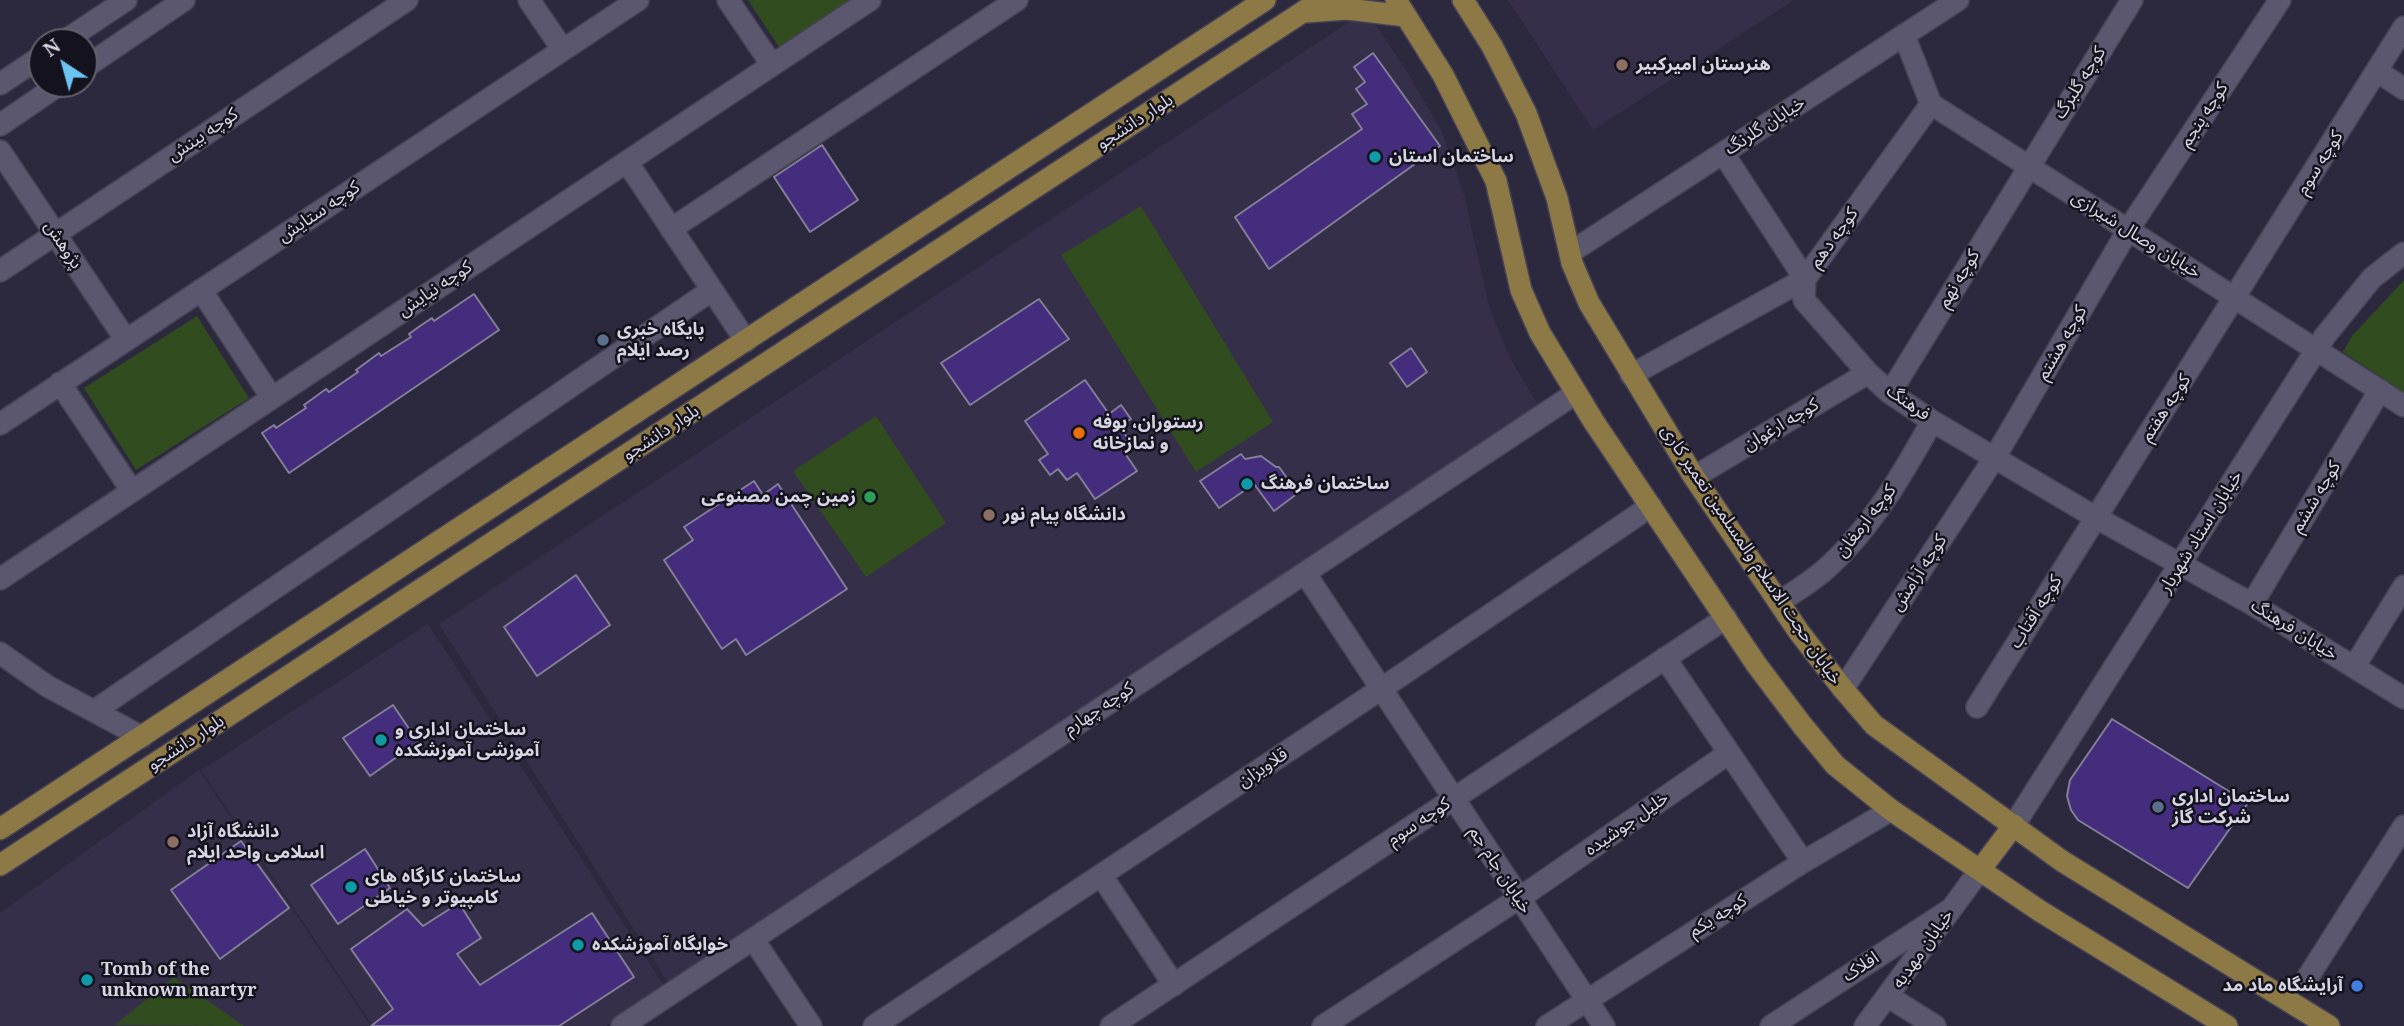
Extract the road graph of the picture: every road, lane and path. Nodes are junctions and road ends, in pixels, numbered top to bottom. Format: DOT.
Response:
graph roads {
  1 [pos="126,0"];
  2 [pos="184,0"];
  3 [pos="407,0"];
  4 [pos="529,0"];
  5 [pos="638,0"];
  6 [pos="728,0"];
  7 [pos="870,0"];
  8 [pos="1017,0"];
  9 [pos="1321,0"];
  10 [pos="1463,0"];
  11 [pos="1958,0"];
  12 [pos="2132,0"];
  13 [pos="2280,0"];
  14 [pos="1263,1"];
  15 [pos="1401,8"];
  16 [pos="1300,13"];
  17 [pos="2404,27"];
  18 [pos="84,28"];
  19 [pos="1904,34"];
  20 [pos="563,50"];
  21 [pos="98,58"];
  22 [pos="28,65"];
  23 [pos="772,65"];
  24 [pos="2376,71"];
  25 [pos="0,84"];
  26 [pos="2404,89"];
  27 [pos="40,98"];
  28 [pos="1931,104"];
  29 [pos="0,125"];
  30 [pos="0,151"];
  31 [pos="1723,153"];
  32 [pos="627,162"];
  33 [pos="2028,166"];
  34 [pos="671,229"];
  35 [pos="2129,230"];
  36 [pos="55,234"];
  37 [pos="1571,251"];
  38 [pos="2404,253"];
  39 [pos="0,271"];
  40 [pos="1805,279"];
  41 [pos="201,290"];
  42 [pos="712,290"];
  43 [pos="2236,299"];
  44 [pos="126,340"];
  45 [pos="746,341"];
  46 [pos="2316,350"];
  47 [pos="1868,373"];
  48 [pos="1631,375"];
  49 [pos="60,383"];
  50 [pos="2380,390"];
  51 [pos="1576,393"];
  52 [pos="1890,393"];
  53 [pos="272,398"];
  54 [pos="2404,406"];
  55 [pos="1932,421"];
  56 [pos="0,424"];
  57 [pos="1995,457"];
  58 [pos="1694,477"];
  59 [pos="132,491"];
  60 [pos="1651,506"];
  61 [pos="2095,517"];
  62 [pos="2182,564"];
  63 [pos="1305,573"];
  64 [pos="0,579"];
  65 [pos="2404,586"];
  66 [pos="1779,602"];
  67 [pos="2252,604"];
  68 [pos="1726,618"];
  69 [pos="0,653"];
  70 [pos="1665,658"];
  71 [pos="2354,667"];
  72 [pos="1381,689"];
  73 [pos="1843,689"];
  74 [pos="2404,698"];
  75 [pos="1977,707"];
  76 [pos="94,711"];
  77 [pos="142,737"];
  78 [pos="1729,753"];
  79 [pos="1453,799"];
  80 [pos="1891,810"];
  81 [pos="2014,825"];
  82 [pos="2404,826"];
  83 [pos="0,829"];
  84 [pos="1803,862"];
  85 [pos="0,865"];
  86 [pos="1980,870"];
  87 [pos="1101,876"];
  88 [pos="1522,897"];
  89 [pos="1951,909"];
  90 [pos="753,939"];
  91 [pos="2308,977"];
  92 [pos="1174,985"];
  93 [pos="1889,997"];
  94 [pos="1587,1000"];
  95 [pos="622,1026"];
  96 [pos="811,1026"];
  97 [pos="874,1026"];
  98 [pos="1111,1026"];
  99 [pos="1323,1026"];
  100 [pos="1547,1026"];
  101 [pos="1604,1026"];
  102 [pos="1770,1026"];
  103 [pos="1866,1026"];
  104 [pos="1935,1026"];
  105 [pos="2227,1026"];
  106 [pos="2329,1026"];
  1 -- 18 [label="street"];
  2 -- 21 [label="street"];
  3 -- 36 [label="street, کوچه بینش"];
  4 -- 20 [label="street"];
  5 -- 20 [label="street, کوچه ستایش"];
  6 -- 23 [label="street"];
  7 -- 23 [label="street, كوچه نيايش"];
  8 -- 34 [label="street"];
  9 -- 16 [label="main road, بلوار دانشجو"];
  10 -- 37 [label="main road, خیابان حجت الاسلام والمسلمین تعمیر کاری"];
  11 -- 19 [label="street, خیابان گلرنگ"];
  12 -- 33 [label="street, کوچه گلبرگ"];
  13 -- 35 [label="street, کوچه پنجم"];
  14 -- 45 [label="main road, بلوار دانشجو"];
  15 -- 16 [label="main road"];
  15 -- 51 [label="main road"];
  16 -- 85 [label="main road, بلوار دانشجو"];
  17 -- 24 [label="street, کوچه سوم"];
  19 -- 28 [label="street"];
  19 -- 31 [label="street, خیابان گلرنگ"];
  20 -- 41 [label="street, کوچه ستایش"];
  22 -- 25 [label="street"];
  23 -- 32 [label="street, كوچه نيايش"];
  24 -- 26 [label="street"];
  24 -- 43 [label="street, کوچه سوم"];
  27 -- 29 [label="street"];
  28 -- 33 [label="street, خیابان وصال شیرازی"];
  28 -- 40 [label="street, کوچه دهم"];
  30 -- 36 [label="street, پژوهش"];
  31 -- 37 [label="street, خیابان گلرنگ"];
  31 -- 40 [label="street, فرهنگ"];
  32 -- 34 [label="street"];
  32 -- 53 [label="street, كوچه نيايش"];
  33 -- 35 [label="street, خیابان وصال شیرازی"];
  33 -- 52 [label="street, کوچه نهم"];
  34 -- 42 [label="street"];
  35 -- 43 [label="street, خیابان وصال شیرازی"];
  35 -- 57 [label="street, کوچه هشتم"];
  36 -- 39 [label="street, کوچه بینش"];
  36 -- 44 [label="street, پژوهش"];
  37 -- 48 [label="main road, خیابان حجت الاسلام والمسلمین تعمیر کاری"];
  38 -- 46 [label="street, خیابان استاد شهریار"];
  40 -- 47 [label="street, فرهنگ"];
  40 -- 48 [label="street, کوچه دهم"];
  41 -- 44 [label="street, کوچه ستایش"];
  41 -- 53 [label="street"];
  42 -- 45 [label="street"];
  42 -- 76 [label="street"];
  43 -- 46 [label="street, خیابان وصال شیرازی"];
  43 -- 61 [label="street, کوچه هفتم"];
  44 -- 49 [label="street, کوچه ستایش"];
  45 -- 77 [label="main road, بلوار دانشجو"];
  46 -- 50 [label="street, خیابان وصال شیرازی"];
  46 -- 62 [label="street, خیابان استاد شهریار"];
  47 -- 52 [label="street, فرهنگ"];
  47 -- 58 [label="street, کوچه ارغوان"];
  48 -- 58 [label="main road, خیابان حجت الاسلام والمسلمین تعمیر کاری"];
  49 -- 56 [label="street, کوچه ستایش"];
  49 -- 59 [label="street"];
  50 -- 54 [label="street, خیابان وصال شیرازی"];
  50 -- 67 [label="street, کوچه ششم"];
  51 -- 60 [label="main road"];
  51 -- 63 [label="street, کوچه چهارم"];
  52 -- 55 [label="street, فرهنگ"];
  53 -- 59 [label="street, كوچه نيايش"];
  55 -- 57 [label="street, فرهنگ"];
  55 -- 66 [label="street, کوچه ارمغان"];
  57 -- 61 [label="street, فرهنگ"];
  57 -- 73 [label="street, کوچه آرامش"];
  58 -- 66 [label="main road, خیابان حجت الاسلام والمسلمین تعمیر کاری"];
  59 -- 64 [label="street, كوچه نيايش"];
  60 -- 68 [label="main road"];
  60 -- 72 [label="street, قلاویزان"];
  61 -- 62 [label="street, فرهنگ"];
  61 -- 75 [label="street, کوچه آفتاب"];
  62 -- 67 [label="street, خیابان فرهنگ"];
  62 -- 81 [label="street, خیابان استاد شهریار"];
  63 -- 72 [label="street, خیابان جام جم"];
  63 -- 90 [label="street, کوچه چهارم"];
  65 -- 71 [label="street"];
  66 -- 73 [label="main road, خیابان حجت الاسلام والمسلمین تعمیر کاری"];
  67 -- 71 [label="street, خیابان فرهنگ"];
  68 -- 70 [label="street, کوچه سوم"];
  68 -- 80 [label="main road"];
  69 -- 76 [label="street"];
  70 -- 78 [label="street"];
  70 -- 79 [label="street, کوچه سوم"];
  71 -- 74 [label="street, خیابان فرهنگ"];
  72 -- 79 [label="street, خیابان جام جم"];
  72 -- 87 [label="street, قلاویزان"];
  73 -- 81 [label="main road, خیابان حجت الاسلام والمسلمین تعمیر کاری"];
  76 -- 77 [label="street"];
  77 -- 83 [label="main road, بلوار دانشجو"];
  78 -- 84 [label="street"];
  78 -- 88 [label="street, خلیل جوشیده"];
  79 -- 88 [label="street, خیابان جام جم"];
  79 -- 92 [label="street, کوچه سوم"];
  80 -- 84 [label="street, کوچه یکم"];
  80 -- 86 [label="main road"];
  81 -- 86 [label="main road"];
  81 -- 106 [label="main road, خیابان حجت الاسلام والمسلمین تعمیر کاری"];
  82 -- 91 [label="street"];
  84 -- 94 [label="street, کوچه یکم"];
  86 -- 89 [label="street, خیابان مهدیه"];
  86 -- 105 [label="main road"];
  87 -- 92 [label="street"];
  87 -- 97 [label="street, قلاویزان"];
  88 -- 94 [label="street, خیابان جام جم"];
  88 -- 99 [label="street, خلیل جوشیده"];
  89 -- 93 [label="street, خیابان مهدیه"];
  89 -- 102 [label="street, افلاک"];
  90 -- 95 [label="street, کوچه چهارم"];
  90 -- 96 [label="street"];
  92 -- 98 [label="street, کوچه سوم"];
  93 -- 103 [label="street, خیابان مهدیه"];
  93 -- 104 [label="street"];
  94 -- 100 [label="street, کوچه یکم"];
  94 -- 101 [label="street, خیابان جام جم"];
}
